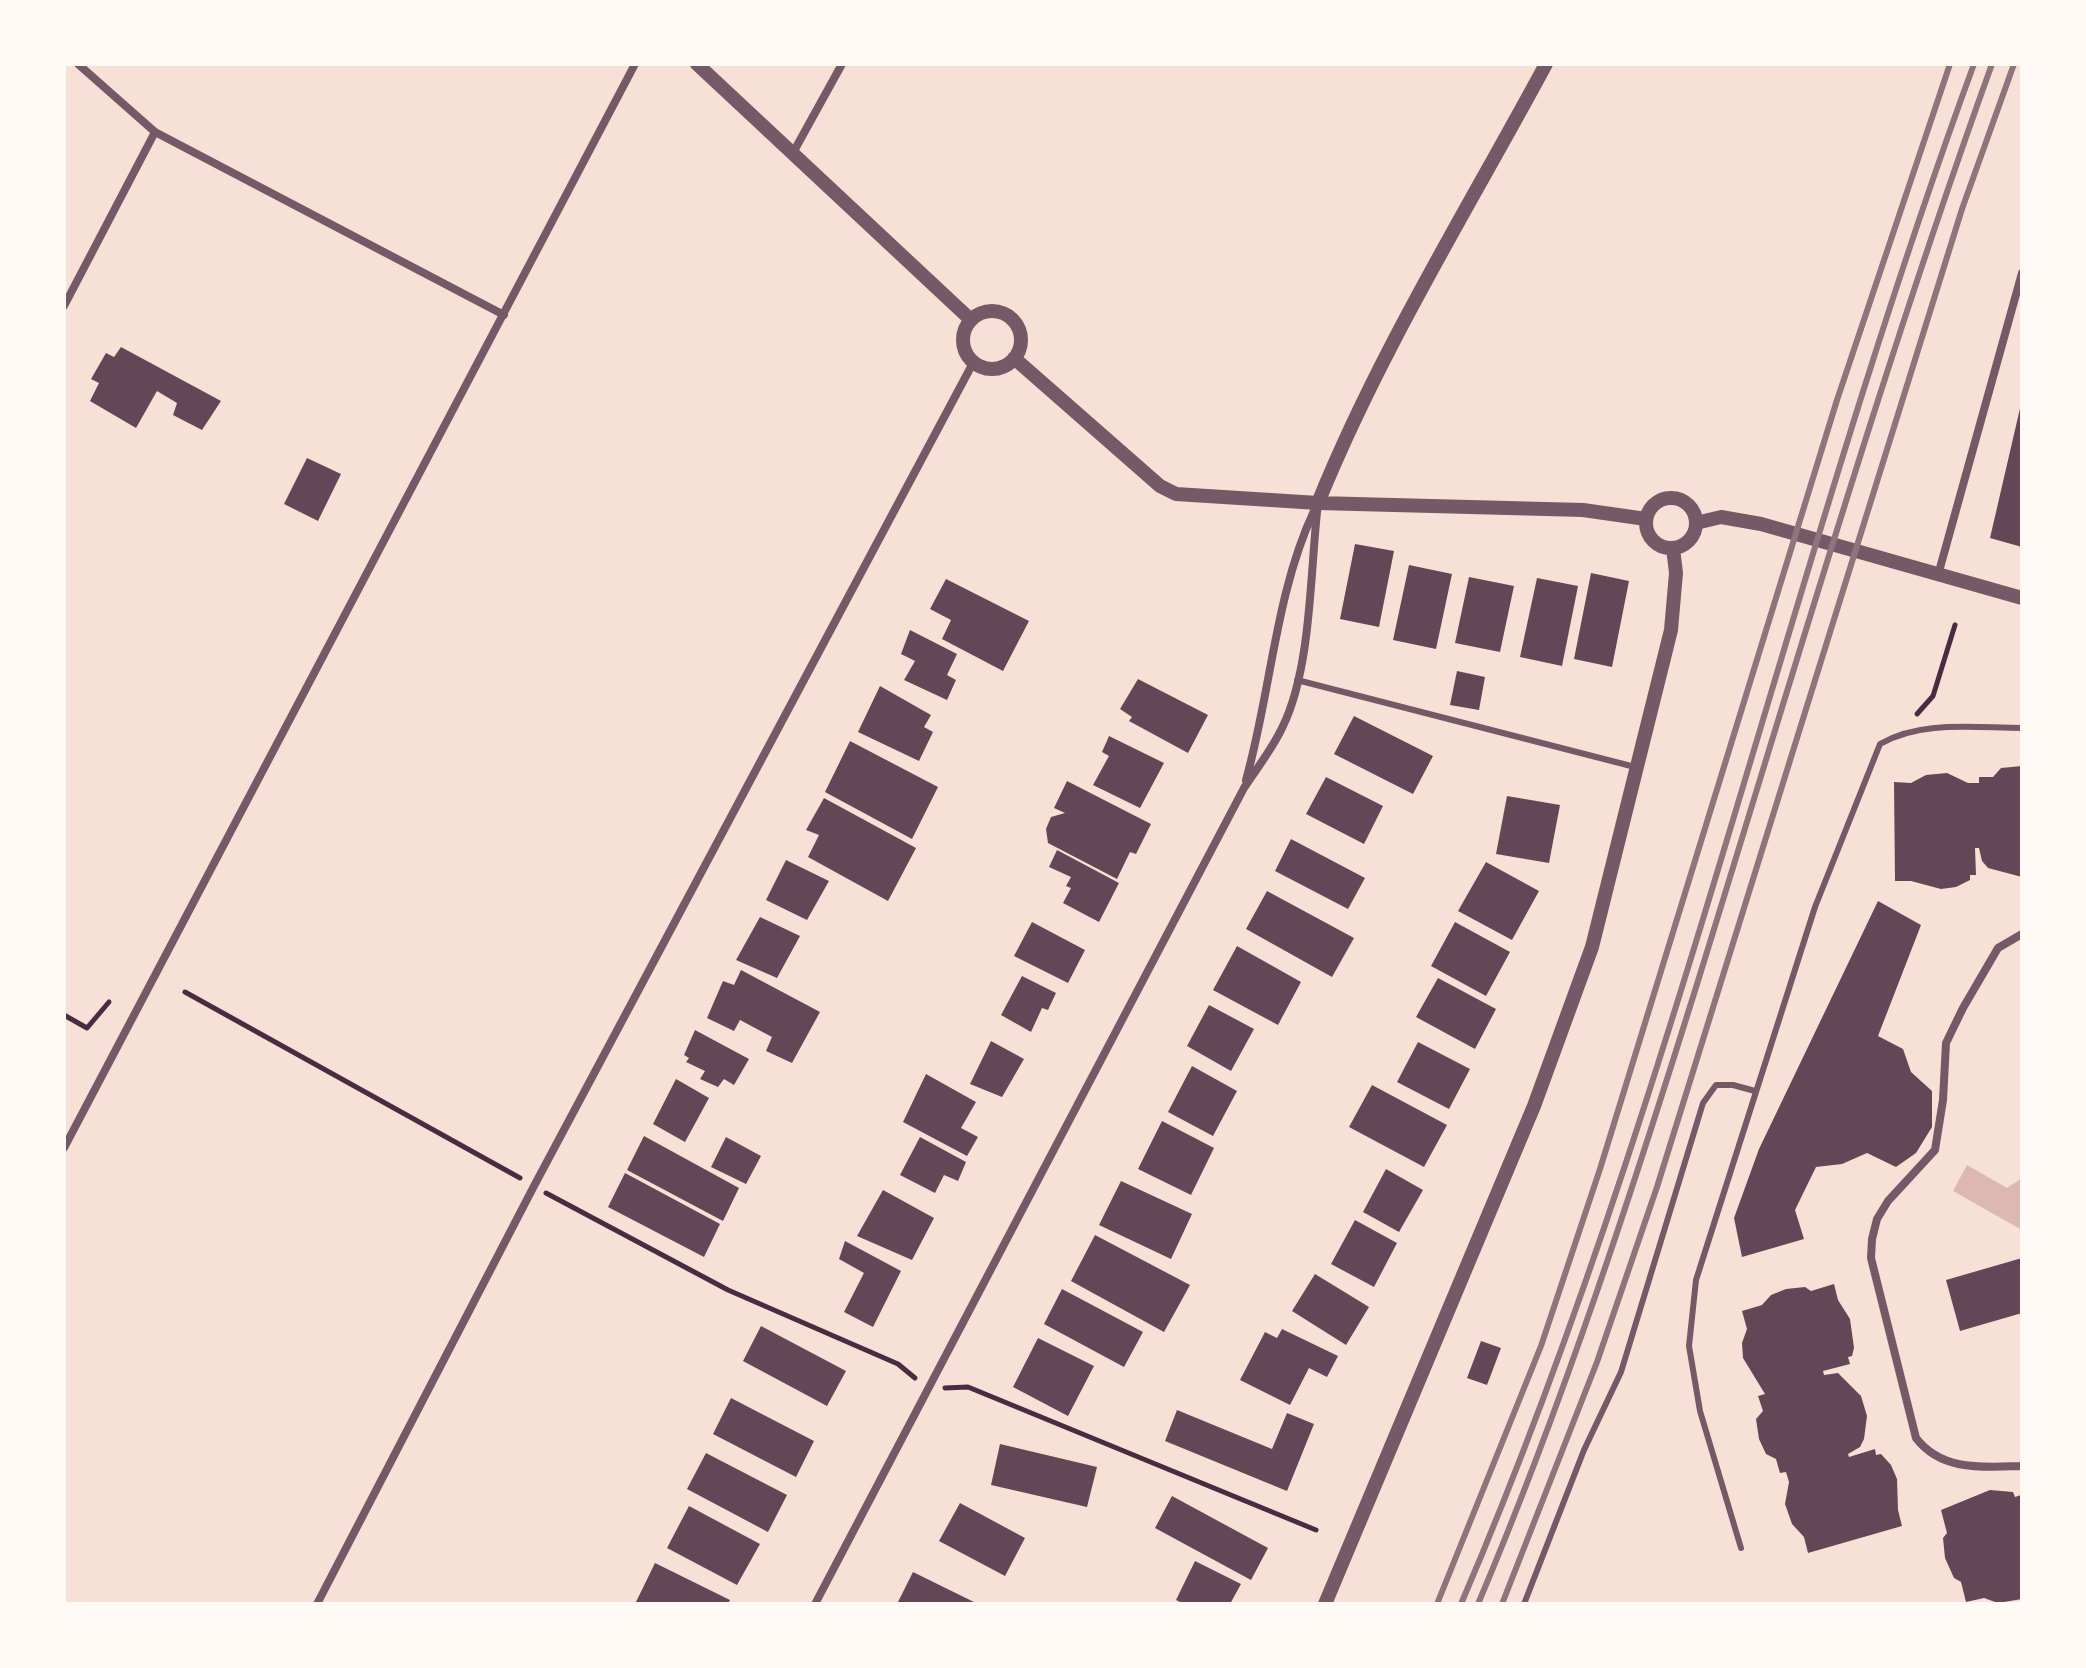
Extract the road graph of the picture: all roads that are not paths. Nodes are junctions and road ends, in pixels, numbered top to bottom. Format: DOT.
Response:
graph roads {
  1 [pos="78,64"];
  2 [pos="635,64"];
  3 [pos="697,64"];
  4 [pos="842,64"];
  5 [pos="1546,64"];
  6 [pos="155,132"];
  7 [pos="794,151"];
  8 [pos="2022,273"];
  9 [pos="64,306"];
  10 [pos="504,315"];
  11 [pos="971,320"];
  12 [pos="1014,358"];
  13 [pos="973,363"];
  14 [pos="1318,503"];
  15 [pos="1646,519"];
  16 [pos="1696,523"];
  17 [pos="1673,548"];
  18 [pos="1938,575"];
  19 [pos="2022,598"];
  20 [pos="1297,680"];
  21 [pos="2022,728"];
  22 [pos="1638,768"];
  23 [pos="1244,788"];
  24 [pos="2022,934"];
  25 [pos="1755,1091"];
  26 [pos="64,1148"];
  27 [pos="2022,1466"];
  28 [pos="1741,1548"];
  29 [pos="317,1604"];
  30 [pos="815,1604"];
  31 [pos="1325,1604"];
  32 [pos="1524,1604"];
  1 -- 6 [label="street"];
  2 -- 10 [label="street"];
  3 -- 7 [label="street"];
  4 -- 7 [label="street"];
  5 -- 14 [label="street"];
  6 -- 9 [label="street"];
  6 -- 10 [label="street"];
  7 -- 11 [label="street"];
  8 -- 18 [label="street"];
  10 -- 26 [label="street"];
  11 -- 12 [label="street"];
  11 -- 13 [label="street"];
  12 -- 13 [label="street"];
  12 -- 14 [label="street"];
  13 -- 29 [label="street"];
  14 -- 15 [label="street"];
  14 -- 20 [label="street"];
  14 -- 23 [label="street"];
  15 -- 16 [label="street"];
  15 -- 17 [label="street"];
  16 -- 17 [label="street"];
  16 -- 18 [label="street"];
  17 -- 22 [label="street"];
  18 -- 19 [label="street"];
  20 -- 22 [label="lane"];
  20 -- 23 [label="street"];
  21 -- 25 [label="lane"];
  22 -- 31 [label="street"];
  23 -- 30 [label="street"];
  24 -- 27 [label="street"];
  25 -- 28 [label="lane"];
  25 -- 32 [label="lane"];
}
